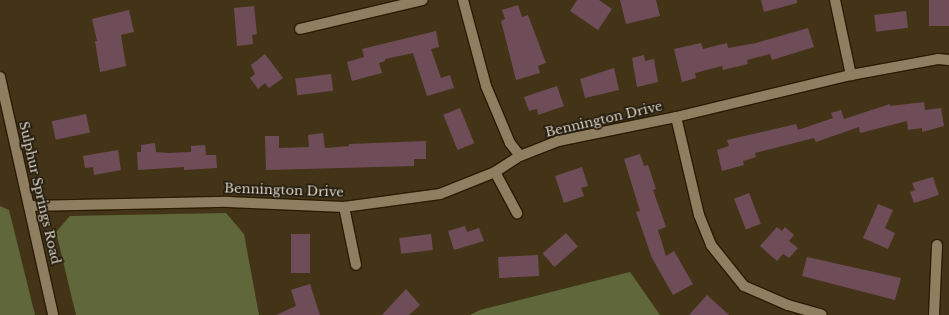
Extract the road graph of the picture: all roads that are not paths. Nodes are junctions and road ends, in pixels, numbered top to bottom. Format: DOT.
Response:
graph roads {
  1 [pos="423,0"];
  2 [pos="463,0"];
  3 [pos="835,0"];
  4 [pos="300,29"];
  5 [pos="949,60"];
  6 [pos="851,75"];
  7 [pos="0,77"];
  8 [pos="676,117"];
  9 [pos="520,156"];
  10 [pos="495,172"];
  11 [pos="29,206"];
  12 [pos="344,207"];
  13 [pos="517,213"];
  14 [pos="937,245"];
  15 [pos="356,265"];
  16 [pos="53,315"];
  17 [pos="822,315"];
  18 [pos="934,315"];
  1 -- 4 [label="street"];
  2 -- 9 [label="street"];
  3 -- 6 [label="street"];
  5 -- 6 [label="street, Bennington Drive"];
  6 -- 8 [label="street, Bennington Drive"];
  7 -- 11 [label="street, Sulphur Springs Road"];
  8 -- 9 [label="street, Bennington Drive"];
  8 -- 17 [label="street"];
  9 -- 10 [label="street, Bennington Drive"];
  10 -- 12 [label="street, Bennington Drive"];
  10 -- 13 [label="street"];
  11 -- 12 [label="street, Bennington Drive"];
  11 -- 16 [label="street, Sulphur Springs Road"];
  12 -- 15 [label="street"];
  14 -- 18 [label="street"];
}
